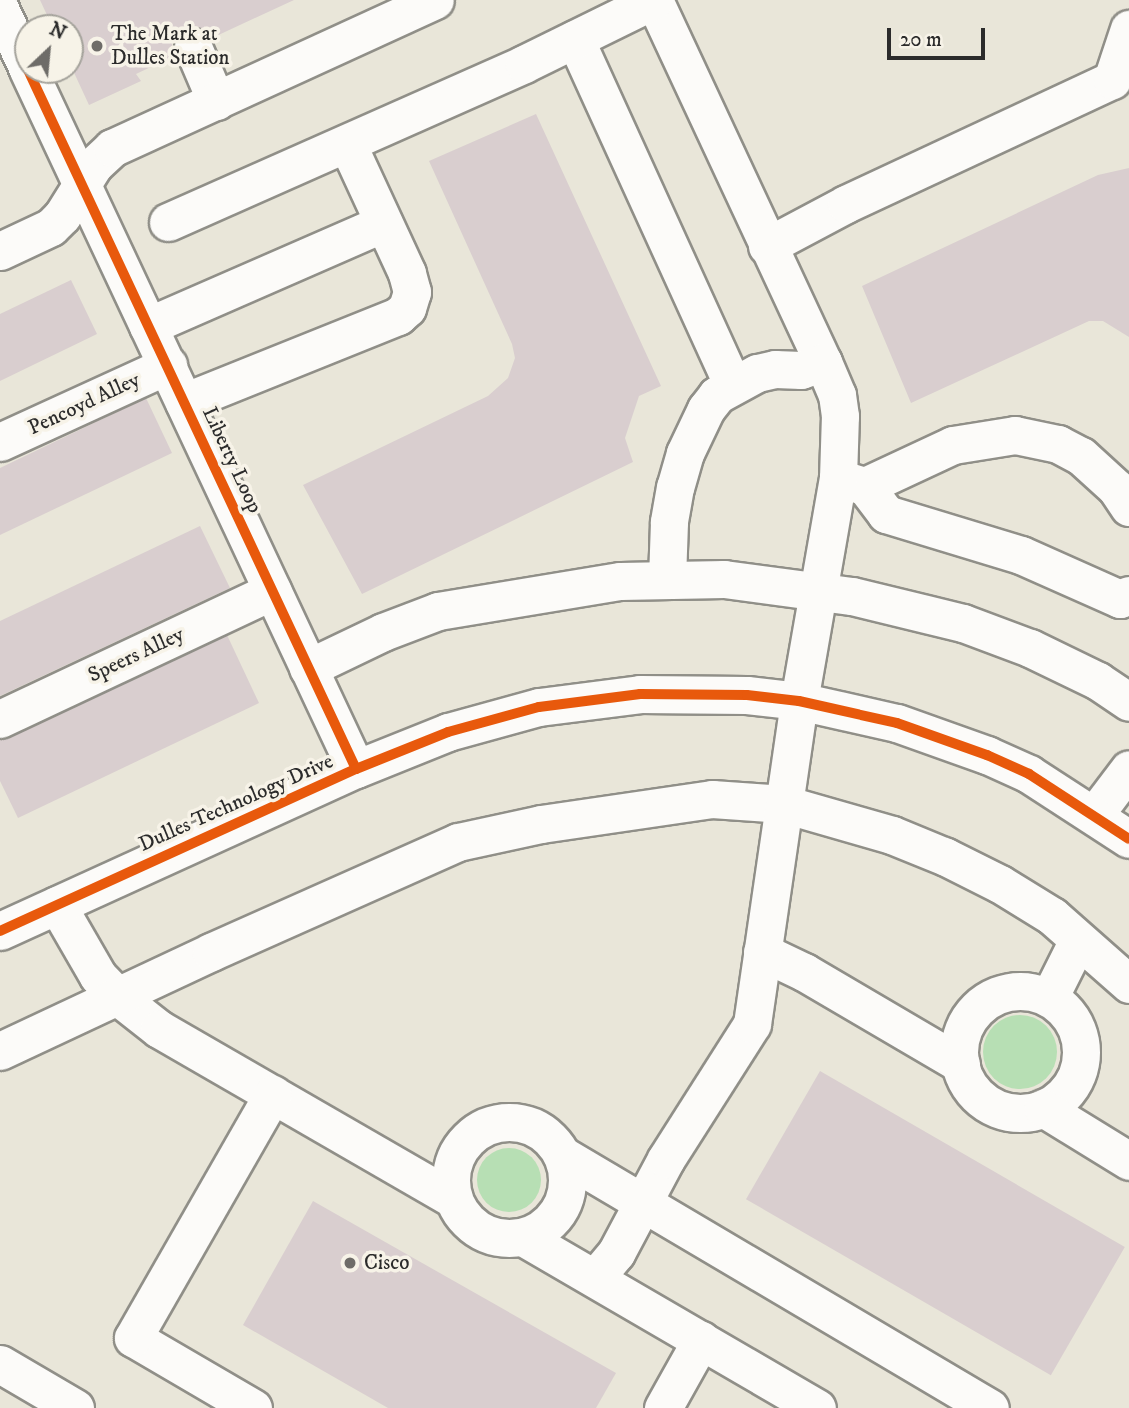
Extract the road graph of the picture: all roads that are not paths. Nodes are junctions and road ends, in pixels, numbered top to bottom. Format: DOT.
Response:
graph roads {
  1 [pos="435,0"];
  2 [pos="654,0"];
  3 [pos="0,9"];
  4 [pos="1129,29"];
  5 [pos="575,39"];
  6 [pos="14,40"];
  7 [pos="193,47"];
  8 [pos="35,84"];
  9 [pos="216,101"];
  10 [pos="346,143"];
  11 [pos="78,176"];
  12 [pos="168,222"];
  13 [pos="384,223"];
  14 [pos="767,246"];
  15 [pos="0,251"];
  16 [pos="148,326"];
  17 [pos="823,362"];
  18 [pos="168,365"];
  19 [pos="732,384"];
  20 [pos="184,402"];
  21 [pos="0,442"];
  22 [pos="851,482"];
  23 [pos="1129,507"];
  24 [pos="667,578"];
  25 [pos="272,591"];
  26 [pos="818,591"];
  27 [pos="1129,595"];
  28 [pos="308,667"];
  29 [pos="799,701"];
  30 [pos="1129,702"];
  31 [pos="0,719"];
  32 [pos="356,769"];
  33 [pos="1129,769"];
  34 [pos="784,804"];
  35 [pos="1095,814"];
  36 [pos="1129,839"];
  37 [pos="57,905"];
  38 [pos="0,931"];
  39 [pos="1078,940"];
  40 [pos="762,952"];
  41 [pos="1129,984"];
  42 [pos="117,996"];
  43 [pos="1049,998"];
  44 [pos="0,1051"];
  45 [pos="961,1064"];
  46 [pos="273,1094"];
  47 [pos="1043,1108"];
  48 [pos="562,1155"];
  49 [pos="1129,1161"];
  50 [pos="453,1199"];
  51 [pos="642,1202"];
  52 [pos="523,1237"];
  53 [pos="595,1278"];
  54 [pos="701,1340"];
  55 [pos="0,1364"];
  56 [pos="75,1408"];
  57 [pos="253,1408"];
  58 [pos="663,1408"];
  59 [pos="817,1408"];
  60 [pos="990,1408"];
  1 -- 9 [label="street"];
  2 -- 5 [label="street"];
  2 -- 14 [label="street"];
  3 -- 6 [label="street, Liberty Loop"];
  4 -- 14 [label="street"];
  5 -- 10 [label="street"];
  5 -- 19 [label="street"];
  7 -- 9 [label="street"];
  8 -- 11 [label="street, Liberty Loop"];
  9 -- 11 [label="street"];
  10 -- 12 [label="street"];
  10 -- 13 [label="street"];
  11 -- 15 [label="street"];
  11 -- 16 [label="street, Liberty Loop"];
  13 -- 16 [label="street"];
  13 -- 20 [label="street"];
  14 -- 17 [label="street"];
  16 -- 18 [label="street, Liberty Loop"];
  17 -- 19 [label="street"];
  17 -- 22 [label="street"];
  18 -- 20 [label="street, Liberty Loop"];
  18 -- 21 [label="street, Pencoyd Alley"];
  19 -- 24 [label="street"];
  20 -- 25 [label="street, Liberty Loop"];
  22 -- 23 [label="street"];
  22 -- 26 [label="street"];
  22 -- 27 [label="street"];
  24 -- 26 [label="street"];
  24 -- 28 [label="street"];
  25 -- 28 [label="street, Liberty Loop"];
  25 -- 31 [label="street, Speers Alley"];
  26 -- 29 [label="street"];
  26 -- 30 [label="street"];
  28 -- 32 [label="street, Liberty Loop"];
  29 -- 32 [label="street, Dulles Technology Drive"];
  29 -- 34 [label="street"];
  29 -- 35 [label="street, Dulles Technology Drive"];
  32 -- 37 [label="street, Dulles Technology Drive"];
  33 -- 35 [label="street"];
  34 -- 39 [label="street"];
  34 -- 40 [label="street"];
  34 -- 42 [label="street"];
  35 -- 36 [label="street, Dulles Technology Drive"];
  37 -- 38 [label="street, Dulles Technology Drive"];
  37 -- 42 [label="street"];
  39 -- 41 [label="street"];
  39 -- 43 [label="street"];
  40 -- 45 [label="street"];
  40 -- 51 [label="street"];
  42 -- 44 [label="street"];
  42 -- 46 [label="street"];
  43 -- 45 [label="street"];
  43 -- 47 [label="street"];
  45 -- 47 [label="street"];
  46 -- 50 [label="street"];
  46 -- 57 [label="street"];
  47 -- 49 [label="street"];
  48 -- 50 [label="street"];
  48 -- 51 [label="street"];
  48 -- 52 [label="street"];
  50 -- 52 [label="street"];
  51 -- 53 [label="street"];
  51 -- 60 [label="street"];
  52 -- 53 [label="street"];
  53 -- 54 [label="street"];
  54 -- 58 [label="street"];
  54 -- 59 [label="street"];
  55 -- 56 [label="street"];
}
